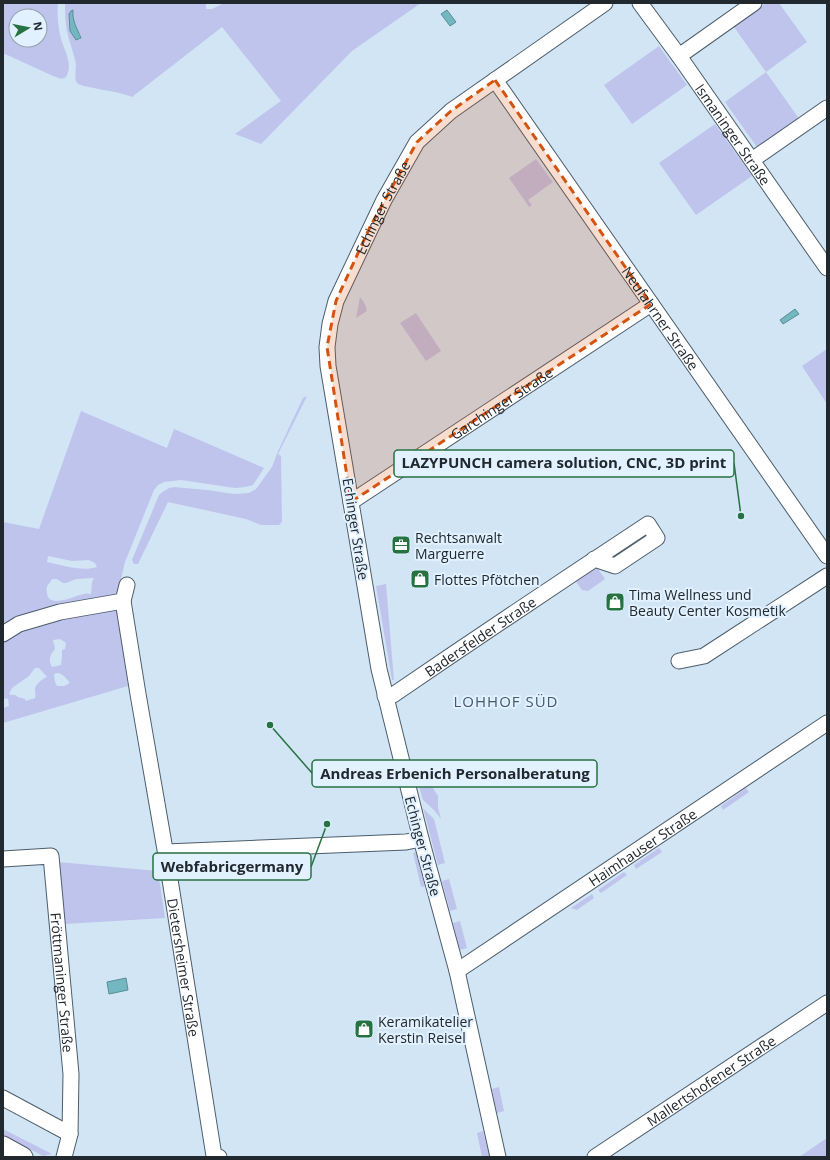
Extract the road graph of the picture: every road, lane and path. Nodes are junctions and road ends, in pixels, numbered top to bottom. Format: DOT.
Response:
graph roads {
  1 [pos="605,3"];
  2 [pos="640,3"];
  3 [pos="754,3"];
  4 [pos="679,56"];
  5 [pos="495,80"];
  6 [pos="827,108"];
  7 [pos="752,160"];
  8 [pos="827,266"];
  9 [pos="651,304"];
  10 [pos="352,502"];
  11 [pos="827,556"];
  12 [pos="594,559"];
  13 [pos="827,576"];
  14 [pos="127,585"];
  15 [pos="123,601"];
  16 [pos="3,634"];
  17 [pos="679,661"];
  18 [pos="385,696"];
  19 [pos="827,722"];
  20 [pos="421,839"];
  21 [pos="166,852"];
  22 [pos="3,859"];
  23 [pos="456,971"];
  24 [pos="827,1003"];
  25 [pos="3,1098"];
  26 [pos="70,1134"];
  27 [pos="3,1146"];
  28 [pos="23,1157"];
  29 [pos="64,1157"];
  30 [pos="219,1157"];
  31 [pos="498,1157"];
  32 [pos="595,1157"];
  1 -- 5 [label="street, Echinger Straße"];
  2 -- 4 [label="street, Ismaninger Straße"];
  3 -- 4 [label="street"];
  4 -- 7 [label="street, Ismaninger Straße"];
  5 -- 9 [label="street, Neufahrner Straße"];
  5 -- 10 [label="street, Echinger Straße"];
  6 -- 7 [label="street"];
  7 -- 8 [label="street, Ismaninger Straße"];
  9 -- 10 [label="street, Garchinger Straße"];
  9 -- 11 [label="street, Neufahrner Straße"];
  10 -- 18 [label="street, Echinger Straße"];
  12 -- 18 [label="street, Badersfelder Straße"];
  13 -- 17 [label="street"];
  14 -- 15 [label="street, Dietersheimer Straße"];
  15 -- 16 [label="street"];
  15 -- 21 [label="street, Dietersheimer Straße"];
  18 -- 20 [label="street, Echinger Straße"];
  19 -- 23 [label="street, Haimhauser Straße"];
  20 -- 21 [label="street"];
  20 -- 23 [label="street, Echinger Straße"];
  21 -- 30 [label="street, Dietersheimer Straße"];
  22 -- 26 [label="street, Fröttmaninger Straße"];
  23 -- 31 [label="street, Echinger Straße"];
  24 -- 32 [label="street, Mallertshofener Straße"];
  25 -- 26 [label="street"];
  26 -- 29 [label="street, Fröttmaninger Straße"];
  27 -- 28 [label="main road"];
}
